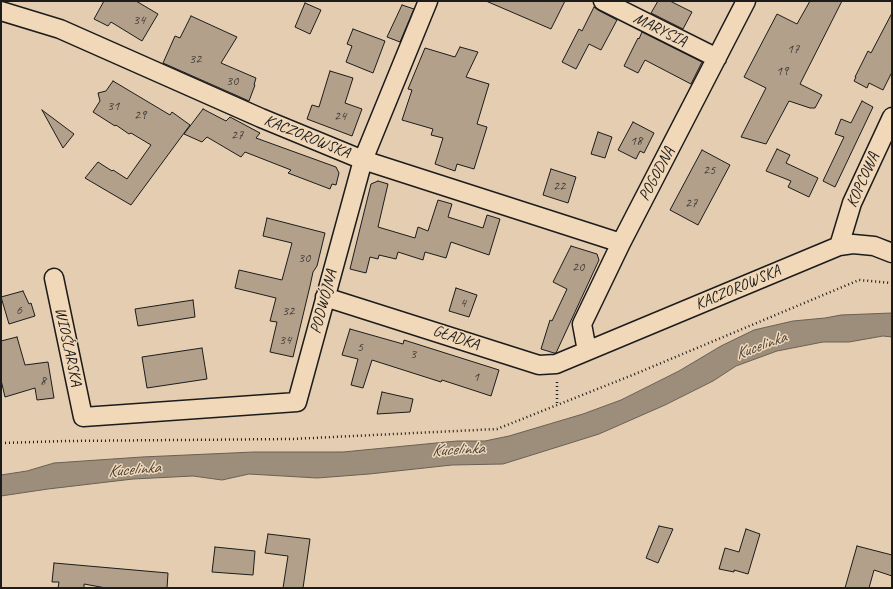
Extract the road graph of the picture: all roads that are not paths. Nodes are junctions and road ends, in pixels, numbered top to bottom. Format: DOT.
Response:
graph roads {
  1 [pos="428,1"];
  2 [pos="603,1"];
  3 [pos="746,1"];
  4 [pos="1,11"];
  5 [pos="717,58"];
  6 [pos="892,117"];
  7 [pos="364,160"];
  8 [pos="621,243"];
  9 [pos="839,246"];
  10 [pos="892,253"];
  11 [pos="54,278"];
  12 [pos="325,297"];
  13 [pos="587,351"];
  14 [pos="83,417"];
  1 -- 7 [label="street, PODWÓJNA"];
  2 -- 5 [label="street, MARYSIA"];
  3 -- 5 [label="street, POGODNA"];
  4 -- 7 [label="street, KACZOROWSKA"];
  5 -- 8 [label="street, POGODNA"];
  6 -- 9 [label="street, KOPCOWA"];
  7 -- 8 [label="street, KACZOROWSKA"];
  7 -- 12 [label="street, PODWÓJNA"];
  8 -- 13 [label="street, POGODNA"];
  9 -- 10 [label="street, KACZOROWSKA"];
  9 -- 13 [label="street, KACZOROWSKA"];
  11 -- 14 [label="street, WIOŚLARSKA"];
  12 -- 13 [label="street, GŁADKA"];
  12 -- 14 [label="street, PODWÓJNA"];
}
